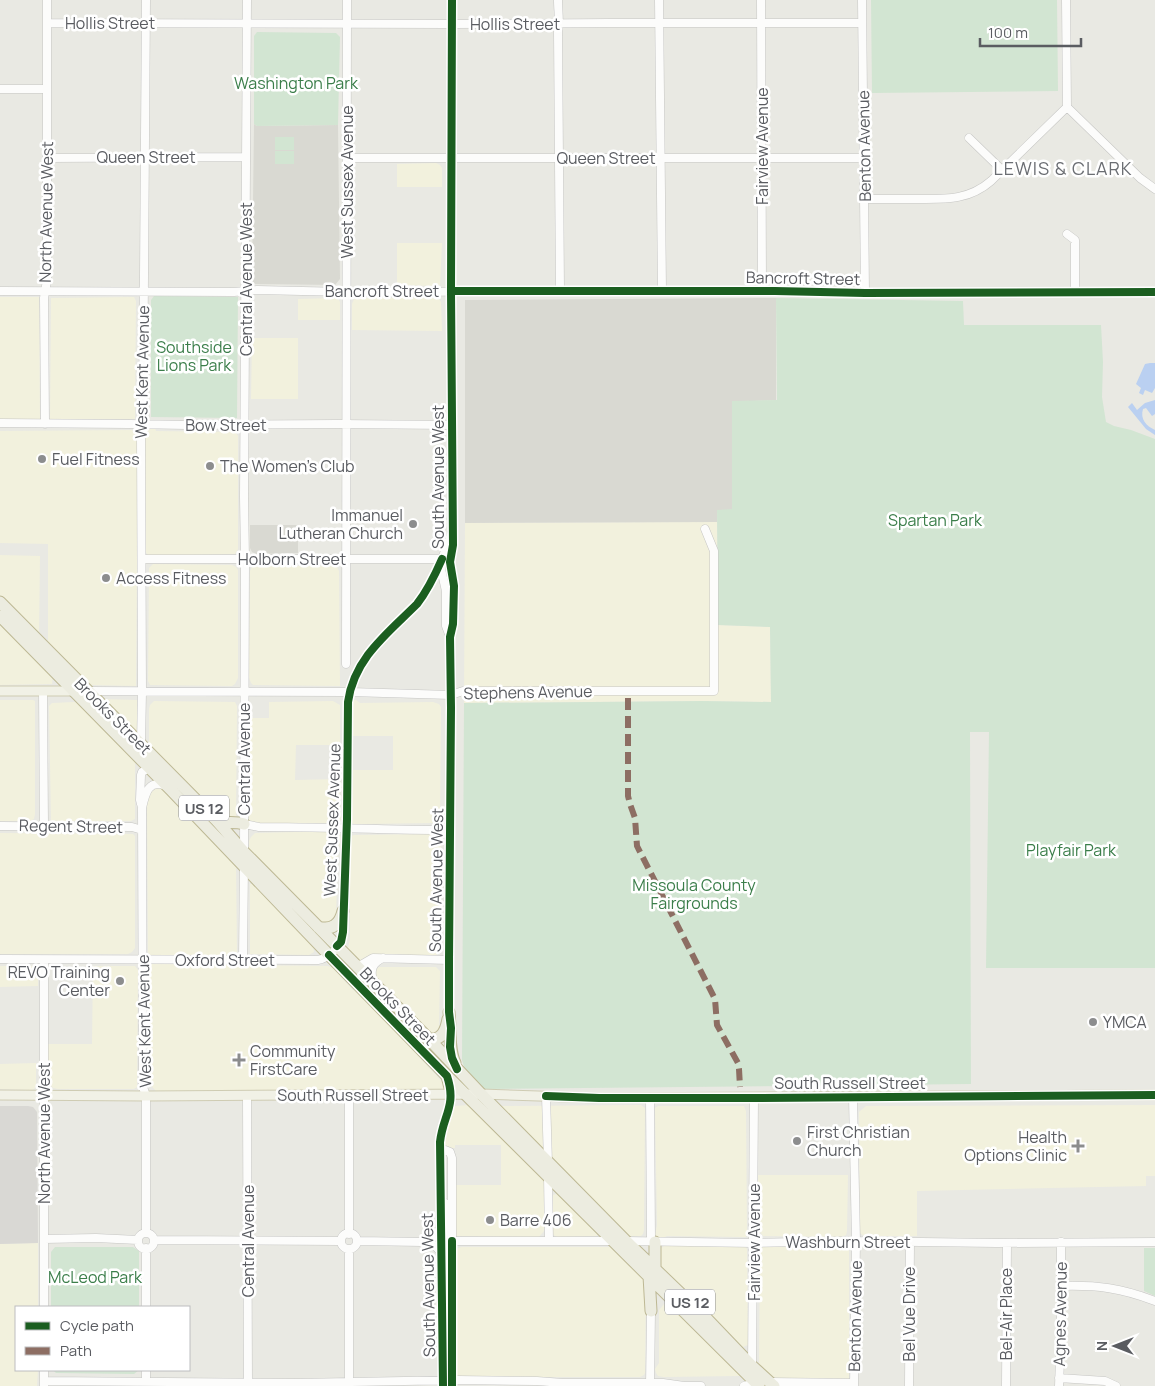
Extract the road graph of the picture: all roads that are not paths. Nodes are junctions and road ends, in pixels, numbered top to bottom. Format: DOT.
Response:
graph roads {
  1 [pos="47,0"];
  2 [pos="146,0"];
  3 [pos="247,0"];
  4 [pos="347,0"];
  5 [pos="452,0"];
  6 [pos="558,0"];
  7 [pos="659,0"];
  8 [pos="761,0"];
  9 [pos="862,0"];
  10 [pos="1066,0"];
  11 [pos="47,23"];
  12 [pos="145,23"];
  13 [pos="247,23"];
  14 [pos="347,23"];
  15 [pos="659,23"];
  16 [pos="761,23"];
  17 [pos="862,23"];
  18 [pos="452,24"];
  19 [pos="560,24"];
  20 [pos="0,89"];
  21 [pos="47,89"];
  22 [pos="1067,107"];
  23 [pos="969,138"];
  24 [pos="246,156"];
  25 [pos="47,158"];
  26 [pos="145,158"];
  27 [pos="348,158"];
  28 [pos="452,158"];
  29 [pos="560,158"];
  30 [pos="661,158"];
  31 [pos="763,158"];
  32 [pos="864,158"];
  33 [pos="1002,170"];
  34 [pos="1155,189"];
  35 [pos="864,199"];
  36 [pos="1067,234"];
  37 [pos="246,290"];
  38 [pos="0,291"];
  39 [pos="451,291"];
  40 [pos="560,291"];
  41 [pos="762,291"];
  42 [pos="1076,291"];
  43 [pos="45,292"];
  44 [pos="143,292"];
  45 [pos="347,292"];
  46 [pos="662,292"];
  47 [pos="1155,292"];
  48 [pos="864,293"];
  49 [pos="0,424"];
  50 [pos="45,424"];
  51 [pos="142,424"];
  52 [pos="346,424"];
  53 [pos="245,425"];
  54 [pos="452,425"];
  55 [pos="705,529"];
  56 [pos="452,531"];
  57 [pos="142,559"];
  58 [pos="245,559"];
  59 [pos="346,559"];
  60 [pos="442,559"];
  61 [pos="0,602"];
  62 [pos="0,616"];
  63 [pos="450,637"];
  64 [pos="361,666"];
  65 [pos="0,691"];
  66 [pos="43,691"];
  67 [pos="73,691"];
  68 [pos="89,691"];
  69 [pos="142,692"];
  70 [pos="244,692"];
  71 [pos="350,692"];
  72 [pos="451,694"];
  73 [pos="141,744"];
  74 [pos="149,768"];
  75 [pos="169,772"];
  76 [pos="171,790"];
  77 [pos="142,808"];
  78 [pos="216,821"];
  79 [pos="244,824"];
  80 [pos="0,826"];
  81 [pos="44,826"];
  82 [pos="346,828"];
  83 [pos="142,830"];
  84 [pos="450,830"];
  85 [pos="244,852"];
  86 [pos="244,866"];
  87 [pos="343,911"];
  88 [pos="318,927"];
  89 [pos="337,946"];
  90 [pos="329,955"];
  91 [pos="383,958"];
  92 [pos="0,959"];
  93 [pos="44,960"];
  94 [pos="142,960"];
  95 [pos="243,960"];
  96 [pos="449,960"];
  97 [pos="354,964"];
  98 [pos="374,983"];
  99 [pos="449,1012"];
  100 [pos="432,1039"];
  101 [pos="458,1069"];
  102 [pos="447,1076"];
  103 [pos="466,1094"];
  104 [pos="481,1094"];
  105 [pos="0,1095"];
  106 [pos="43,1095"];
  107 [pos="348,1095"];
  108 [pos="451,1095"];
  109 [pos="1155,1095"];
  110 [pos="146,1096"];
  111 [pos="247,1096"];
  112 [pos="546,1096"];
  113 [pos="650,1097"];
  114 [pos="853,1097"];
  115 [pos="754,1098"];
  116 [pos="441,1150"];
  117 [pos="548,1163"];
  118 [pos="548,1176"];
  119 [pos="441,1191"];
  120 [pos="441,1228"];
  121 [pos="146,1233"];
  122 [pos="349,1234"];
  123 [pos="44,1239"];
  124 [pos="138,1240"];
  125 [pos="154,1240"];
  126 [pos="248,1240"];
  127 [pos="341,1241"];
  128 [pos="357,1241"];
  129 [pos="452,1241"];
  130 [pos="549,1241"];
  131 [pos="612,1241"];
  132 [pos="626,1241"];
  133 [pos="856,1241"];
  134 [pos="422,1242"];
  135 [pos="653,1242"];
  136 [pos="910,1242"];
  137 [pos="1061,1242"];
  138 [pos="1155,1242"];
  139 [pos="753,1243"];
  140 [pos="1007,1243"];
  141 [pos="146,1248"];
  142 [pos="349,1249"];
  143 [pos="441,1252"];
  144 [pos="652,1272"];
  145 [pos="1061,1286"];
  146 [pos="672,1300"];
  147 [pos="1155,1301"];
  148 [pos="44,1306"];
  149 [pos="146,1306"];
  150 [pos="652,1312"];
  151 [pos="752,1366"];
  152 [pos="146,1371"];
  153 [pos="349,1382"];
  154 [pos="1059,1382"];
  155 [pos="44,1383"];
  156 [pos="443,1383"];
  157 [pos="452,1383"];
  158 [pos="146,1384"];
  159 [pos="248,1384"];
  160 [pos="758,1384"];
  161 [pos="854,1384"];
  162 [pos="650,1385"];
  163 [pos="700,1386"];
  164 [pos="909,1386"];
  165 [pos="1006,1386"];
  166 [pos="1116,1386"];
  1 -- 11 [label="street, North Avenue West"];
  2 -- 12 [label="street, West Kent Avenue"];
  3 -- 13 [label="street, Central Avenue West"];
  4 -- 14 [label="street, West Sussex Avenue"];
  5 -- 18 [label="street, South Avenue West"];
  6 -- 19 [label="street"];
  7 -- 15 [label="street"];
  8 -- 16 [label="street, Fairview Avenue"];
  9 -- 17 [label="street, Benton Avenue"];
  10 -- 22 [label="street"];
  11 -- 12 [label="street, Hollis Street"];
  11 -- 21 [label="street, North Avenue West"];
  12 -- 13 [label="street, Hollis Street"];
  12 -- 26 [label="street, West Kent Avenue"];
  13 -- 14 [label="street, Hollis Street"];
  13 -- 24 [label="street, Central Avenue West"];
  14 -- 18 [label="street, Hollis Street"];
  14 -- 27 [label="street, West Sussex Avenue"];
  15 -- 16 [label="street, Hollis Street"];
  15 -- 19 [label="street, Hollis Street"];
  15 -- 30 [label="street"];
  16 -- 17 [label="street, Hollis Street"];
  16 -- 31 [label="street, Fairview Avenue"];
  17 -- 32 [label="street, Benton Avenue"];
  18 -- 19 [label="street, Hollis Street"];
  18 -- 28 [label="street, South Avenue West"];
  19 -- 29 [label="street"];
  20 -- 21 [label="street"];
  21 -- 25 [label="street, North Avenue West"];
  22 -- 33 [label="street"];
  22 -- 34 [label="street"];
  23 -- 33 [label="street"];
  24 -- 26 [label="street, Queen Street"];
  24 -- 37 [label="street, Central Avenue West"];
  25 -- 26 [label="street, Queen Street"];
  25 -- 43 [label="street, North Avenue West"];
  26 -- 44 [label="street, West Kent Avenue"];
  27 -- 28 [label="street, Queen Street"];
  27 -- 45 [label="street, West Sussex Avenue"];
  28 -- 29 [label="street, Queen Street"];
  28 -- 39 [label="street, South Avenue West"];
  29 -- 30 [label="street, Queen Street"];
  29 -- 40 [label="street"];
  30 -- 31 [label="street, Queen Street"];
  30 -- 46 [label="street"];
  31 -- 32 [label="street, Queen Street"];
  31 -- 41 [label="street, Fairview Avenue"];
  32 -- 35 [label="street, Benton Avenue"];
  33 -- 35 [label="street"];
  35 -- 48 [label="street, Benton Avenue"];
  36 -- 42 [label="street"];
  37 -- 44 [label="street, Bancroft Street"];
  37 -- 45 [label="street, Bancroft Street"];
  37 -- 53 [label="street, Central Avenue West"];
  38 -- 43 [label="street, Bancroft Street"];
  39 -- 40 [label="street, Bancroft Street"];
  39 -- 45 [label="street, Bancroft Street"];
  39 -- 54 [label="street, South Avenue West"];
  40 -- 46 [label="street, Bancroft Street"];
  41 -- 46 [label="street, Bancroft Street"];
  41 -- 48 [label="street, Bancroft Street"];
  42 -- 47 [label="street, Bancroft Street"];
  42 -- 48 [label="street, Bancroft Street"];
  43 -- 44 [label="street, Bancroft Street"];
  43 -- 50 [label="street, North Avenue West"];
  44 -- 51 [label="street, West Kent Avenue"];
  45 -- 52 [label="street, West Sussex Avenue"];
  49 -- 50 [label="street, Bow Street"];
  50 -- 51 [label="street, Bow Street"];
  51 -- 53 [label="street, Bow Street"];
  51 -- 57 [label="street, West Kent Avenue"];
  52 -- 53 [label="street, Bow Street"];
  52 -- 54 [label="street, Bow Street"];
  52 -- 59 [label="street, West Sussex Avenue"];
  53 -- 58 [label="street, Central Avenue West"];
  54 -- 56 [label="street, South Avenue West"];
  55 -- 72 [label="street, Stephens Avenue"];
  56 -- 60 [label="street, South Avenue West"];
  56 -- 63 [label="street, South Avenue West"];
  57 -- 58 [label="street, Holborn Street"];
  57 -- 69 [label="street, West Kent Avenue"];
  58 -- 59 [label="street, Holborn Street"];
  58 -- 70 [label="street, Central Avenue"];
  59 -- 60 [label="street, Holborn Street"];
  59 -- 64 [label="street, West Sussex Avenue"];
  60 -- 63 [label="street, South Avenue West"];
  60 -- 64 [label="street"];
  61 -- 68 [label="highway, Brooks Street / US 12"];
  62 -- 67 [label="highway, Brooks Street / US 12"];
  63 -- 72 [label="street, South Avenue West"];
  64 -- 71 [label="street"];
  65 -- 66 [label="main road, Stephens Avenue"];
  66 -- 67 [label="main road, Stephens Avenue"];
  66 -- 81 [label="street"];
  67 -- 68 [label="main road, Stephens Avenue"];
  67 -- 74 [label="highway, Brooks Street / US 12"];
  68 -- 69 [label="street, Stephens Avenue"];
  68 -- 73 [label="highway, Brooks Street / US 12"];
  69 -- 70 [label="street, Stephens Avenue"];
  69 -- 73 [label="street, West Kent Avenue"];
  70 -- 71 [label="street, Stephens Avenue"];
  70 -- 79 [label="street, Central Avenue"];
  71 -- 72 [label="street, Stephens Avenue"];
  71 -- 82 [label="street, West Sussex Avenue"];
  72 -- 84 [label="street, South Avenue West"];
  73 -- 75 [label="highway, Brooks Street / US 12"];
  74 -- 75 [label="highway"];
  74 -- 76 [label="highway, Brooks Street / US 12"];
  74 -- 77 [label="street, West Kent Avenue"];
  75 -- 78 [label="highway, Brooks Street / US 12"];
  76 -- 77 [label="street, West Kent Avenue"];
  76 -- 86 [label="highway, Brooks Street / US 12"];
  77 -- 83 [label="street, West Kent Avenue"];
  78 -- 79 [label="highway"];
  78 -- 85 [label="highway, Brooks Street / US 12"];
  79 -- 82 [label="street"];
  79 -- 85 [label="street, Central Avenue"];
  80 -- 81 [label="street, Regent Street"];
  81 -- 83 [label="street, Regent Street"];
  82 -- 84 [label="street"];
  82 -- 87 [label="street, West Sussex Avenue"];
  83 -- 94 [label="street, West Kent Avenue"];
  84 -- 96 [label="street, South Avenue West"];
  85 -- 86 [label="street, Central Avenue"];
  85 -- 88 [label="highway, Brooks Street / US 12"];
  86 -- 90 [label="highway, Brooks Street / US 12"];
  86 -- 95 [label="street, Central Avenue"];
  87 -- 88 [label="highway"];
  87 -- 89 [label="street, West Sussex Avenue"];
  88 -- 89 [label="highway, Brooks Street / US 12"];
  89 -- 90 [label="street, West Sussex Avenue"];
  89 -- 97 [label="highway, Brooks Street / US 12"];
  90 -- 95 [label="street, Oxford Street"];
  90 -- 102 [label="highway, Brooks Street / US 12"];
  91 -- 96 [label="street"];
  91 -- 97 [label="street"];
  91 -- 98 [label="street"];
  92 -- 93 [label="street, Oxford Street"];
  93 -- 94 [label="street, Oxford Street"];
  93 -- 106 [label="street, North Avenue West"];
  94 -- 95 [label="street, Oxford Street"];
  94 -- 110 [label="street, West Kent Avenue"];
  96 -- 99 [label="street, South Avenue West"];
  97 -- 98 [label="highway, Brooks Street / US 12"];
  98 -- 100 [label="highway, Brooks Street / US 12"];
  99 -- 100 [label="highway"];
  99 -- 101 [label="highway"];
  100 -- 101 [label="highway, Brooks Street / US 12"];
  101 -- 104 [label="highway, Brooks Street / US 12"];
  102 -- 103 [label="highway, Brooks Street / US 12"];
  102 -- 108 [label="highway"];
  103 -- 104 [label="main road, South Russell Street"];
  103 -- 108 [label="main road, South Russell Street"];
  103 -- 118 [label="highway, Brooks Street / US 12"];
  104 -- 112 [label="main road, South Russell Street"];
  104 -- 117 [label="highway, Brooks Street / US 12"];
  105 -- 106 [label="main road, South Russell Street"];
  106 -- 110 [label="main road, South Russell Street"];
  106 -- 123 [label="street, North Avenue West"];
  107 -- 108 [label="main road, South Russell Street"];
  107 -- 111 [label="main road, South Russell Street"];
  107 -- 122 [label="street"];
  108 -- 116 [label="street, South Avenue West"];
  109 -- 114 [label="main road, South Russell Street"];
  110 -- 111 [label="main road, South Russell Street"];
  110 -- 121 [label="street, West Kent Avenue"];
  111 -- 126 [label="street, Central Avenue"];
  112 -- 113 [label="main road, South Russell Street"];
  112 -- 117 [label="street"];
  113 -- 115 [label="main road, South Russell Street"];
  113 -- 135 [label="street"];
  114 -- 115 [label="main road, South Russell Street"];
  114 -- 133 [label="street, Benton Avenue"];
  115 -- 139 [label="street, Fairview Avenue"];
  116 -- 119 [label="street, South Avenue West"];
  116 -- 129 [label="street, South Avenue West"];
  117 -- 132 [label="highway, Brooks Street / US 12"];
  118 -- 130 [label="street"];
  118 -- 131 [label="highway, Brooks Street / US 12"];
  119 -- 120 [label="street, South Avenue West"];
  119 -- 129 [label="street"];
  120 -- 134 [label="street"];
  120 -- 143 [label="street, South Avenue West"];
  121 -- 124 [label="street"];
  121 -- 125 [label="street"];
  122 -- 127 [label="street"];
  122 -- 128 [label="street"];
  123 -- 124 [label="street"];
  123 -- 148 [label="street, North Avenue West"];
  124 -- 141 [label="street"];
  125 -- 126 [label="street"];
  125 -- 141 [label="street"];
  126 -- 127 [label="street"];
  126 -- 159 [label="street, Central Avenue"];
  127 -- 142 [label="street"];
  128 -- 134 [label="street"];
  128 -- 142 [label="street"];
  129 -- 130 [label="street, Washburn Street"];
  129 -- 157 [label="street, South Avenue West"];
  130 -- 131 [label="street, Washburn Street"];
  131 -- 132 [label="street, Washburn Street"];
  131 -- 144 [label="highway, Brooks Street / US 12"];
  132 -- 135 [label="street, Washburn Street"];
  132 -- 144 [label="highway, Brooks Street / US 12"];
  133 -- 136 [label="street, Washburn Street"];
  133 -- 139 [label="street, Washburn Street"];
  133 -- 161 [label="street, Benton Avenue"];
  134 -- 143 [label="street"];
  135 -- 139 [label="street, Washburn Street"];
  135 -- 144 [label="highway"];
  136 -- 140 [label="street, Washburn Street"];
  136 -- 164 [label="street, Bel Vue Drive"];
  137 -- 138 [label="street, Washburn Street"];
  137 -- 140 [label="street, Washburn Street"];
  137 -- 145 [label="street, Agnes Avenue"];
  139 -- 151 [label="street, Fairview Avenue"];
  140 -- 165 [label="street, Bel-Air Place"];
  141 -- 149 [label="street"];
  142 -- 153 [label="street"];
  143 -- 156 [label="street, South Avenue West"];
  144 -- 146 [label="highway, Brooks Street / US 12"];
  144 -- 150 [label="highway"];
  144 -- 151 [label="highway, Brooks Street / US 12"];
  145 -- 147 [label="street"];
  145 -- 154 [label="street, Agnes Avenue"];
  146 -- 150 [label="highway, US 12"];
  146 -- 160 [label="highway, Brooks Street / US 12"];
  150 -- 162 [label="street"];
  151 -- 160 [label="highway, Brooks Street / US 12"];
  151 -- 160 [label="street, Fairview Avenue"];
  152 -- 158 [label="street"];
  153 -- 156 [label="street"];
  153 -- 159 [label="street"];
  154 -- 166 [label="street"];
  155 -- 158 [label="street"];
  156 -- 157 [label="street"];
  157 -- 162 [label="street"];
  158 -- 159 [label="street"];
  160 -- 161 [label="street"];
  162 -- 163 [label="street"];
}
